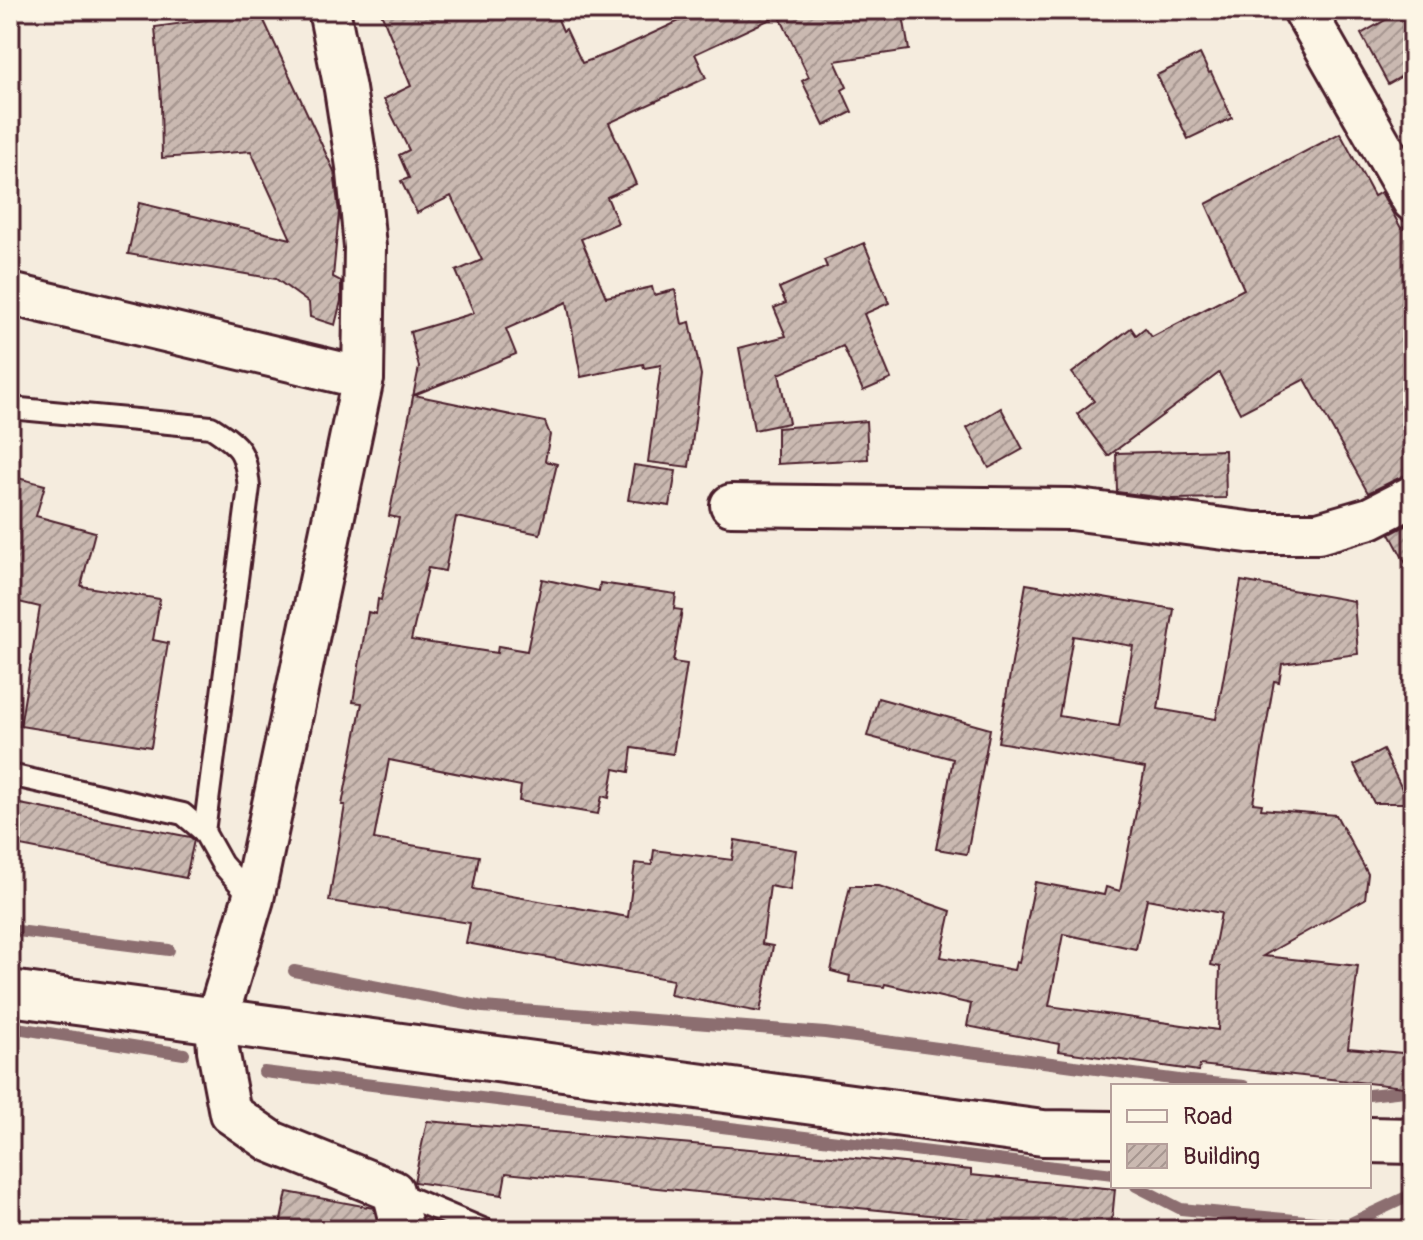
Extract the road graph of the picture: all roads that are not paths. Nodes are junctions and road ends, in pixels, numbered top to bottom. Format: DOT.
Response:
graph roads {
  1 [pos="329,10"];
  2 [pos="1304,10"];
  3 [pos="1413,201"];
  4 [pos="10,294"];
  5 [pos="363,378"];
  6 [pos="10,408"];
  7 [pos="1413,496"];
  8 [pos="731,505"];
  9 [pos="10,775"];
  10 [pos="204,832"];
  11 [pos="253,899"];
  12 [pos="10,993"];
  13 [pos="216,1022"];
  14 [pos="1111,1134"];
  15 [pos="1371,1140"];
  16 [pos="1413,1141"];
  17 [pos="393,1191"];
  18 [pos="403,1230"];
  19 [pos="485,1230"];
  1 -- 5 [label="street"];
  2 -- 3 [label="street"];
  4 -- 5 [label="street"];
  5 -- 11 [label="street"];
  6 -- 10 [label="lane"];
  7 -- 8 [label="street"];
  9 -- 10 [label="lane"];
  10 -- 11 [label="lane"];
  11 -- 13 [label="street"];
  12 -- 13 [label="main road"];
  13 -- 14 [label="main road"];
  13 -- 17 [label="street"];
  15 -- 16 [label="main road"];
  17 -- 18 [label="street"];
  17 -- 19 [label="lane"];
}
